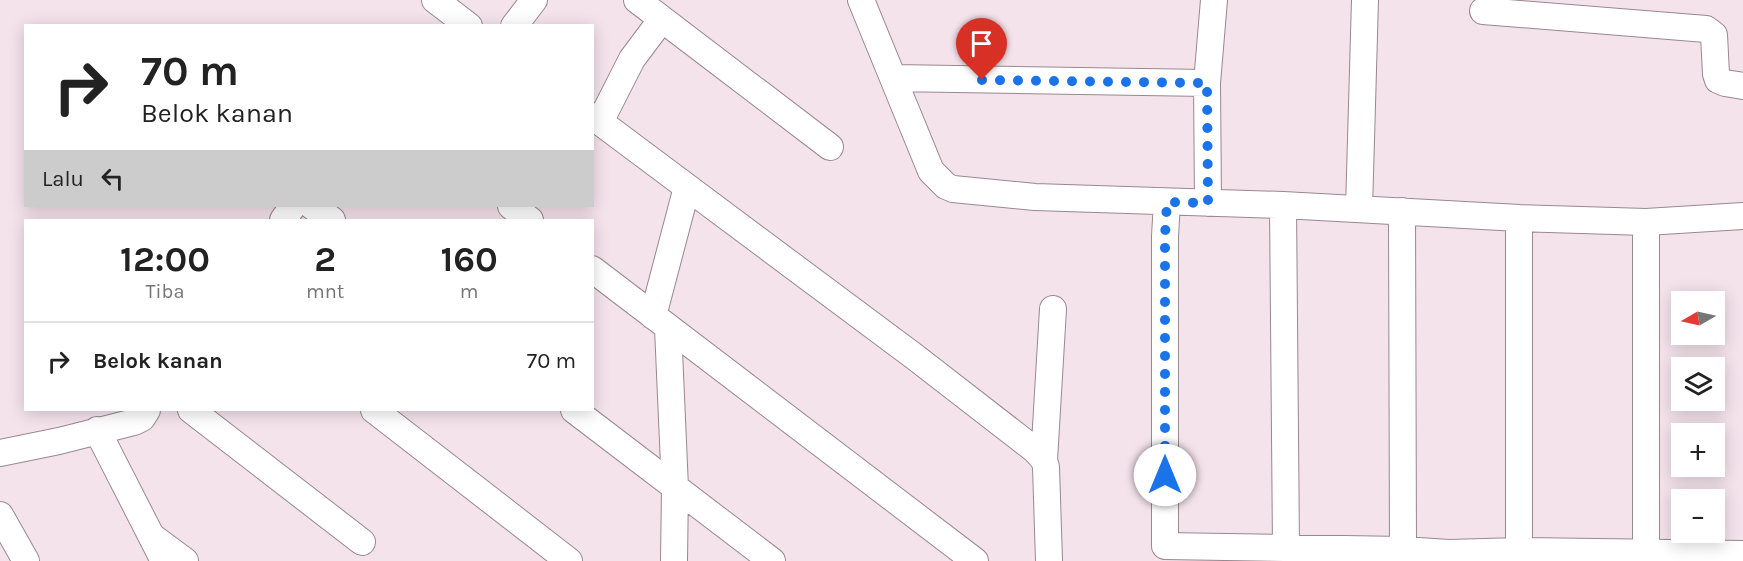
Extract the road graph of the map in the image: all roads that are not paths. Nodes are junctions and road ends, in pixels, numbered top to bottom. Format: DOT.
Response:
graph roads {
  1 [pos="435,0"];
  2 [pos="534,0"];
  3 [pos="637,0"];
  4 [pos="861,0"];
  5 [pos="1214,0"];
  6 [pos="1365,0"];
  7 [pos="1483,11"];
  8 [pos="662,19"];
  9 [pos="467,24"];
  10 [pos="516,24"];
  11 [pos="893,78"];
  12 [pos="1207,83"];
  13 [pos="1743,86"];
  14 [pos="596,119"];
  15 [pos="830,147"];
  16 [pos="687,187"];
  17 [pos="1167,202"];
  18 [pos="1208,203"];
  19 [pos="1283,206"];
  20 [pos="313,207"];
  21 [pos="512,207"];
  22 [pos="1359,209"];
  23 [pos="1402,211"];
  24 [pos="1743,216"];
  25 [pos="1519,218"];
  26 [pos="331,219"];
  27 [pos="529,219"];
  28 [pos="1646,222"];
  29 [pos="594,271"];
  30 [pos="1053,309"];
  31 [pos="660,322"];
  32 [pos="146,411"];
  33 [pos="192,411"];
  34 [pos="375,411"];
  35 [pos="575,411"];
  36 [pos="97,430"];
  37 [pos="0,453"];
  38 [pos="1044,460"];
  39 [pos="675,488"];
  40 [pos="0,515"];
  41 [pos="151,536"];
  42 [pos="362,542"];
  43 [pos="1286,548"];
  44 [pos="1403,550"];
  45 [pos="1520,551"];
  46 [pos="1646,552"];
  47 [pos="1743,554"];
  48 [pos="26,561"];
  49 [pos="164,561"];
  50 [pos="185,561"];
  51 [pos="569,561"];
  52 [pos="674,561"];
  53 [pos="772,561"];
  54 [pos="975,561"];
  55 [pos="1049,561"];
  1 -- 9 [label="street"];
  2 -- 10 [label="street"];
  3 -- 8 [label="street"];
  4 -- 11 [label="street"];
  5 -- 12 [label="street"];
  6 -- 22 [label="street"];
  7 -- 13 [label="street"];
  8 -- 14 [label="street"];
  8 -- 15 [label="street"];
  11 -- 12 [label="street"];
  11 -- 17 [label="street"];
  12 -- 18 [label="street"];
  14 -- 16 [label="street"];
  16 -- 31 [label="street"];
  16 -- 38 [label="street"];
  17 -- 18 [label="street"];
  17 -- 43 [label="street"];
  18 -- 19 [label="street"];
  19 -- 22 [label="street"];
  19 -- 43 [label="street"];
  20 -- 26 [label="street"];
  21 -- 27 [label="street"];
  22 -- 23 [label="street"];
  23 -- 25 [label="street"];
  23 -- 44 [label="street"];
  24 -- 28 [label="street"];
  25 -- 28 [label="street"];
  25 -- 45 [label="street"];
  28 -- 46 [label="street"];
  29 -- 31 [label="street"];
  30 -- 38 [label="street"];
  31 -- 39 [label="street"];
  31 -- 54 [label="street"];
  32 -- 36 [label="street"];
  33 -- 42 [label="street"];
  34 -- 51 [label="street"];
  35 -- 39 [label="street"];
  36 -- 37 [label="street"];
  36 -- 41 [label="street"];
  38 -- 55 [label="street"];
  39 -- 52 [label="street"];
  39 -- 53 [label="street"];
  40 -- 48 [label="street"];
  41 -- 49 [label="street"];
  41 -- 50 [label="street"];
  43 -- 44 [label="street"];
  44 -- 45 [label="street"];
  45 -- 46 [label="street"];
  46 -- 47 [label="street"];
}
